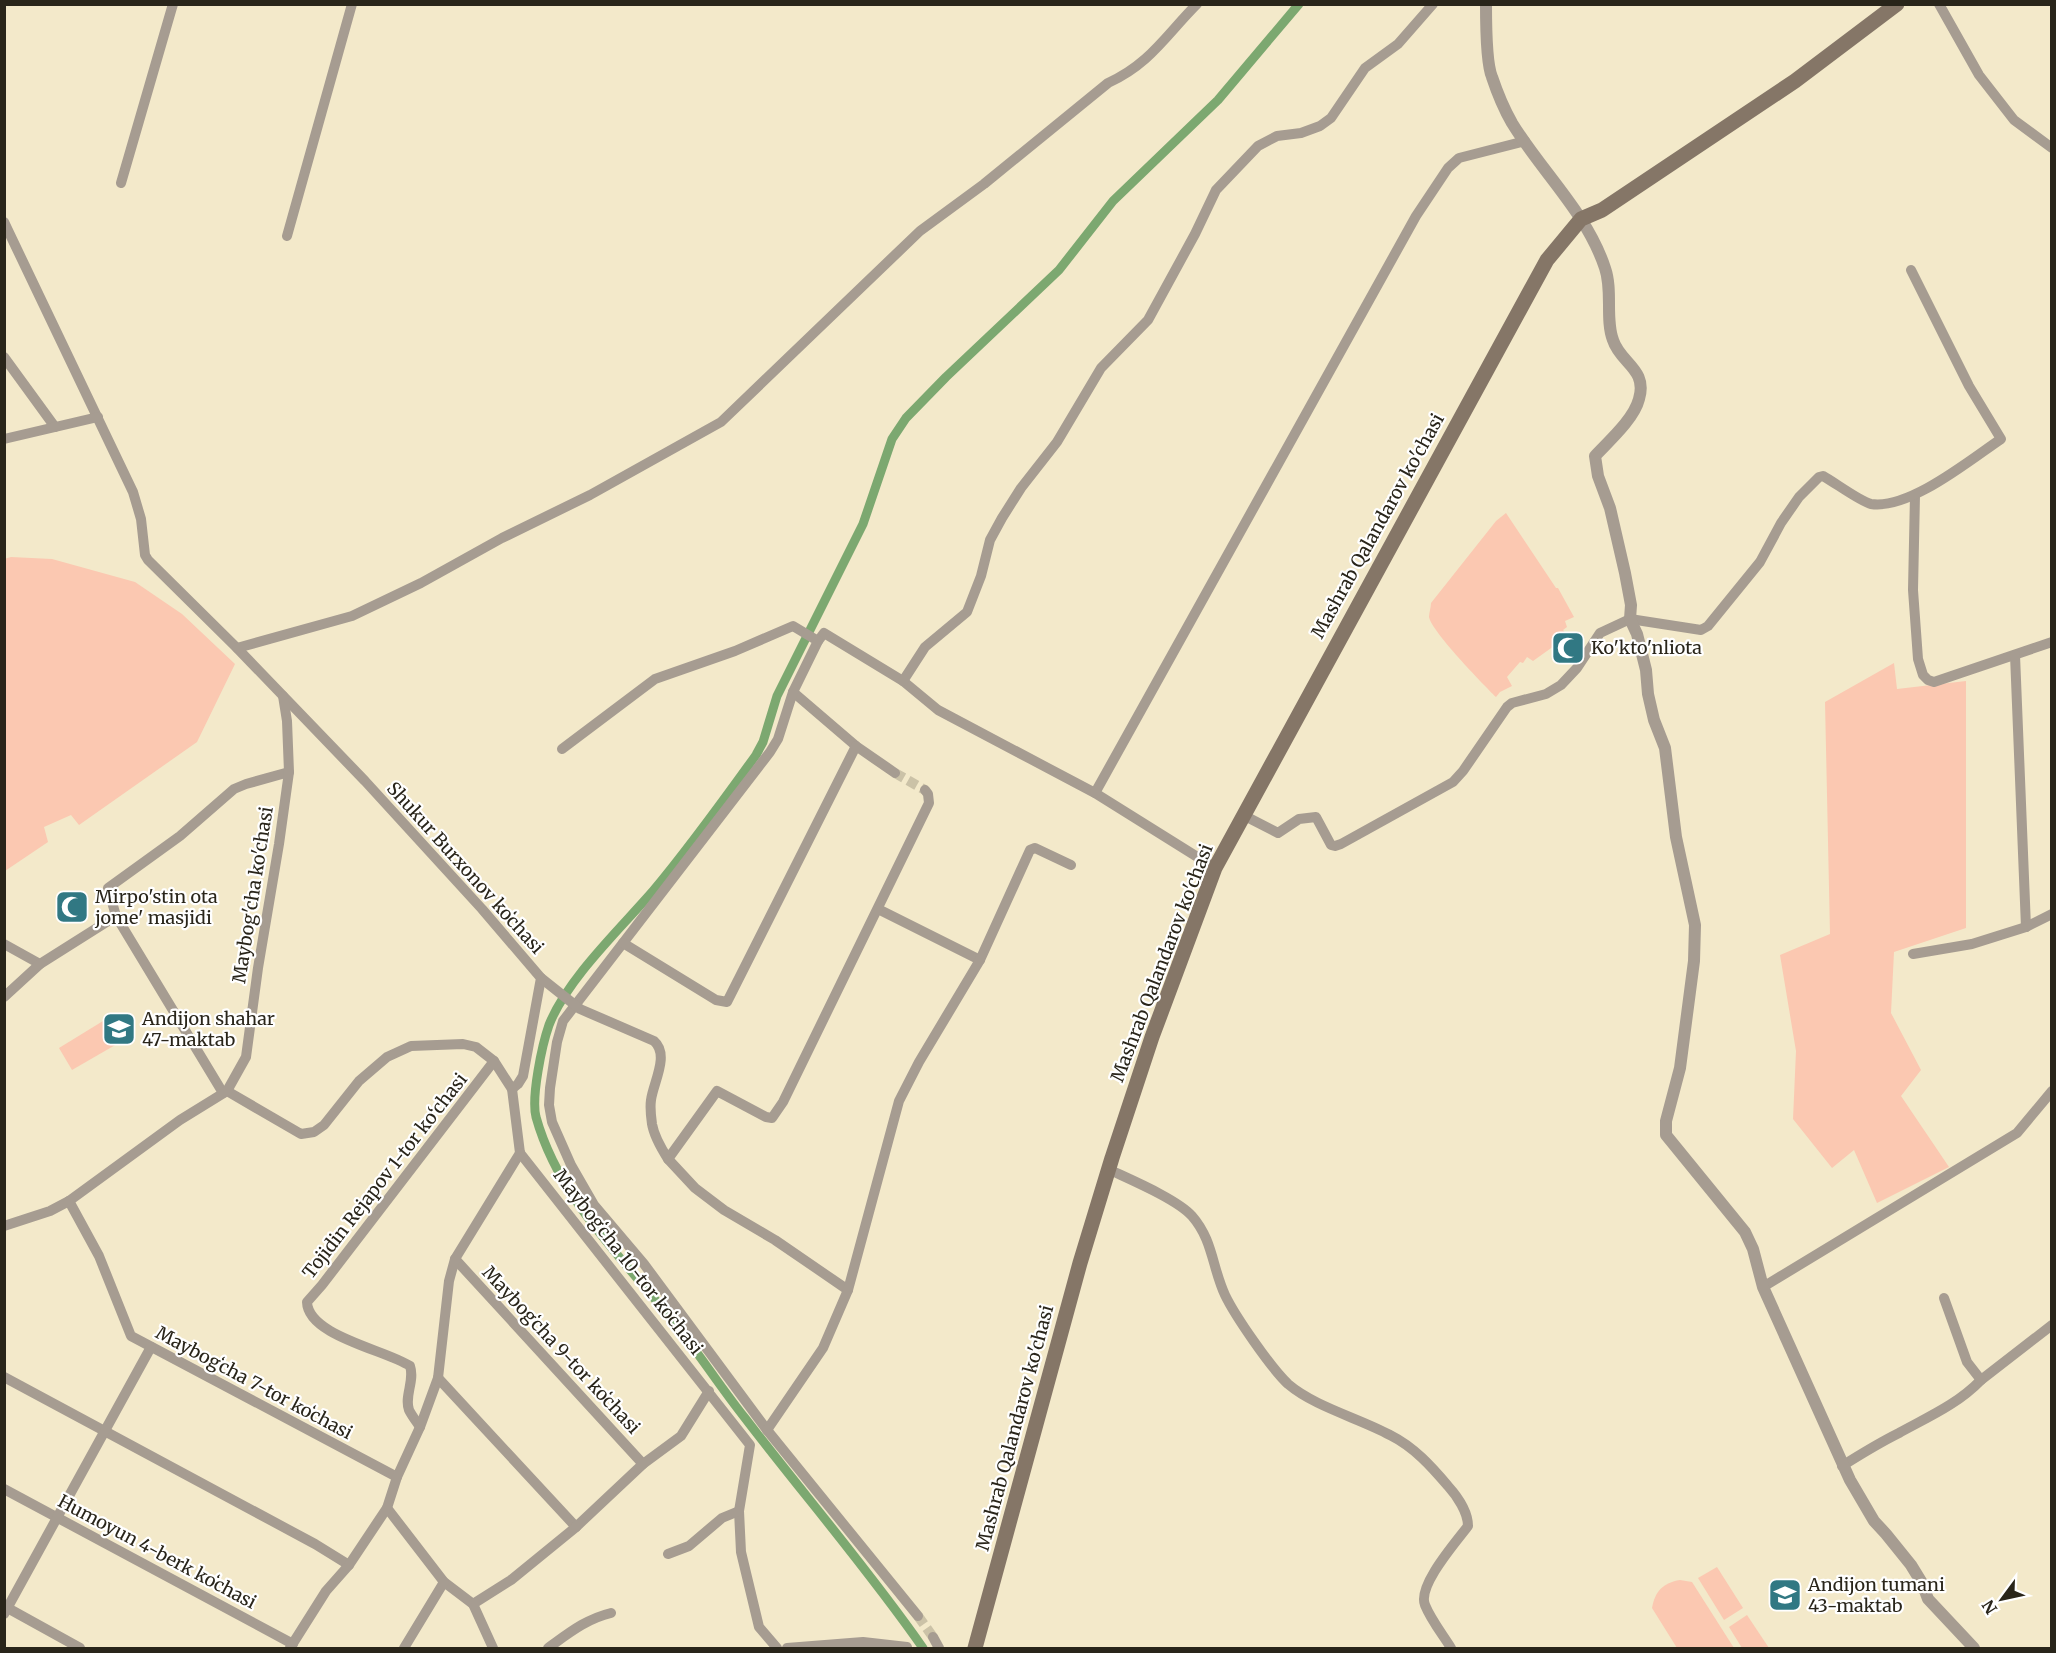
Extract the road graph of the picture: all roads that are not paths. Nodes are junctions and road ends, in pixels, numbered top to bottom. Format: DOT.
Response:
graph roads {
  1 [pos="173,4"];
  2 [pos="352,4"];
  3 [pos="1197,4"];
  4 [pos="1433,4"];
  5 [pos="1486,4"];
  6 [pos="1897,4"];
  7 [pos="1939,4"];
  8 [pos="1525,141"];
  9 [pos="2052,148"];
  10 [pos="121,183"];
  11 [pos="1581,219"];
  12 [pos="4,222"];
  13 [pos="287,236"];
  14 [pos="1911,270"];
  15 [pos="4,357"];
  16 [pos="98,417"];
  17 [pos="55,427"];
  18 [pos="4,439"];
  19 [pos="1915,495"];
  20 [pos="1630,620"];
  21 [pos="816,640"];
  22 [pos="2052,642"];
  23 [pos="237,648"];
  24 [pos="2015,655"];
  25 [pos="903,681"];
  26 [pos="793,692"];
  27 [pos="283,695"];
  28 [pos="856,746"];
  29 [pos="562,749"];
  30 [pos="289,772"];
  31 [pos="895,773"];
  32 [pos="925,790"];
  33 [pos="1095,793"];
  34 [pos="1243,815"];
  35 [pos="1071,865"];
  36 [pos="1215,868"];
  37 [pos="878,909"];
  38 [pos="2052,914"];
  39 [pos="117,916"];
  40 [pos="2026,927"];
  41 [pos="622,943"];
  42 [pos="4,944"];
  43 [pos="1913,954"];
  44 [pos="980,960"];
  45 [pos="39,964"];
  46 [pos="543,979"];
  47 [pos="4,997"];
  48 [pos="572,1002"];
  49 [pos="494,1061"];
  50 [pos="512,1089"];
  51 [pos="2052,1091"];
  52 [pos="225,1092"];
  53 [pos="520,1153"];
  54 [pos="668,1159"];
  55 [pos="1108,1169"];
  56 [pos="69,1201"];
  57 [pos="4,1226"];
  58 [pos="455,1259"];
  59 [pos="1763,1287"];
  60 [pos="848,1290"];
  61 [pos="1944,1298"];
  62 [pos="2052,1325"];
  63 [pos="151,1347"];
  64 [pos="4,1377"];
  65 [pos="438,1378"];
  66 [pos="1982,1380"];
  67 [pos="710,1391"];
  68 [pos="420,1427"];
  69 [pos="767,1430"];
  70 [pos="105,1431"];
  71 [pos="643,1464"];
  72 [pos="1842,1466"];
  73 [pos="397,1478"];
  74 [pos="4,1489"];
  75 [pos="387,1508"];
  76 [pos="739,1510"];
  77 [pos="58,1518"];
  78 [pos="576,1527"];
  79 [pos="669,1554"];
  80 [pos="349,1565"];
  81 [pos="444,1582"];
  82 [pos="473,1604"];
  83 [pos="6,1610"];
  84 [pos="611,1613"];
  85 [pos="918,1616"];
  86 [pos="933,1637"];
  87 [pos="292,1646"];
  88 [pos="907,1647"];
  89 [pos="80,1648"];
  90 [pos="404,1648"];
  91 [pos="494,1648"];
  92 [pos="548,1648"];
  93 [pos="777,1648"];
  94 [pos="787,1648"];
  95 [pos="939,1648"];
  96 [pos="975,1648"];
  97 [pos="1451,1648"];
  98 [pos="1974,1648"];
  1 -- 10 [label="street"];
  2 -- 13 [label="street"];
  3 -- 23 [label="street"];
  4 -- 25 [label="street"];
  5 -- 8 [label="street"];
  6 -- 11 [label="main road"];
  7 -- 9 [label="street"];
  8 -- 11 [label="street"];
  8 -- 33 [label="street"];
  11 -- 20 [label="street"];
  11 -- 34 [label="main road, Mashrab Qalandarov ko'chasi"];
  12 -- 16 [label="street, Shukur Burxonov koʻchasi"];
  14 -- 19 [label="street"];
  15 -- 17 [label="street"];
  16 -- 17 [label="street"];
  16 -- 23 [label="street, Shukur Burxonov koʻchasi"];
  17 -- 18 [label="street"];
  19 -- 20 [label="street"];
  19 -- 24 [label="street"];
  20 -- 34 [label="street"];
  20 -- 59 [label="street"];
  21 -- 25 [label="street"];
  21 -- 26 [label="street"];
  21 -- 29 [label="street"];
  22 -- 24 [label="street"];
  23 -- 27 [label="street, Shukur Burxonov koʻchasi"];
  24 -- 40 [label="street"];
  25 -- 33 [label="street"];
  26 -- 28 [label="street"];
  26 -- 41 [label="street"];
  27 -- 30 [label="street, Maybog'cha ko'chasi"];
  27 -- 46 [label="street, Shukur Burxonov koʻchasi"];
  28 -- 31 [label="street"];
  28 -- 41 [label="street"];
  30 -- 39 [label="street"];
  30 -- 52 [label="street, Maybog'cha ko'chasi"];
  32 -- 37 [label="street"];
  33 -- 36 [label="street"];
  34 -- 36 [label="main road, Mashrab Qalandarov ko'chasi"];
  35 -- 44 [label="street"];
  36 -- 55 [label="main road, Mashrab Qalandarov ko'chasi"];
  37 -- 44 [label="street"];
  37 -- 54 [label="street"];
  38 -- 40 [label="street"];
  39 -- 45 [label="street"];
  39 -- 52 [label="street"];
  40 -- 43 [label="street"];
  41 -- 48 [label="street"];
  42 -- 45 [label="street"];
  44 -- 60 [label="street"];
  45 -- 47 [label="street"];
  46 -- 48 [label="street"];
  46 -- 50 [label="street, Shukur Burxonov koʻchasi"];
  48 -- 54 [label="street"];
  48 -- 69 [label="street"];
  49 -- 50 [label="street"];
  49 -- 52 [label="street"];
  49 -- 68 [label="street, Tojidin Rejapov 1-tor ko‘chasi"];
  50 -- 53 [label="street"];
  51 -- 59 [label="street"];
  52 -- 56 [label="street, Maybog'cha ko'chasi"];
  53 -- 58 [label="street"];
  53 -- 67 [label="street, Maybogʻcha 10-tor koʻchasi"];
  54 -- 60 [label="street"];
  55 -- 96 [label="main road, Mashrab Qalandarov ko'chasi"];
  55 -- 97 [label="street"];
  56 -- 57 [label="street, Maybog'cha ko'chasi"];
  56 -- 63 [label="street, Maybogʻcha 7-tor koʻchasi"];
  58 -- 65 [label="street"];
  58 -- 71 [label="street, Maybogʻcha 9-tor koʻchasi"];
  59 -- 72 [label="street"];
  60 -- 69 [label="street"];
  61 -- 66 [label="street"];
  62 -- 66 [label="street"];
  63 -- 70 [label="street"];
  63 -- 73 [label="street, Maybogʻcha 7-tor koʻchasi"];
  64 -- 70 [label="street"];
  65 -- 68 [label="street"];
  65 -- 78 [label="street"];
  66 -- 72 [label="street"];
  67 -- 71 [label="street"];
  67 -- 76 [label="street, Maybogʻcha 10-tor koʻchasi"];
  68 -- 73 [label="street"];
  69 -- 85 [label="street"];
  70 -- 77 [label="street"];
  70 -- 80 [label="street"];
  71 -- 78 [label="street"];
  72 -- 98 [label="street"];
  73 -- 75 [label="street"];
  74 -- 77 [label="street, Humoyun 4-berk koʻchasi"];
  75 -- 80 [label="street"];
  75 -- 81 [label="street"];
  76 -- 79 [label="street"];
  76 -- 93 [label="street, Maybogʻcha 10-tor koʻchasi"];
  77 -- 83 [label="street"];
  77 -- 87 [label="street, Humoyun 4-berk koʻchasi"];
  78 -- 82 [label="street"];
  80 -- 87 [label="street"];
  81 -- 82 [label="street"];
  81 -- 90 [label="street"];
  82 -- 91 [label="street"];
  83 -- 89 [label="street"];
  84 -- 92 [label="street"];
  86 -- 95 [label="street"];
  88 -- 94 [label="street"];
}
